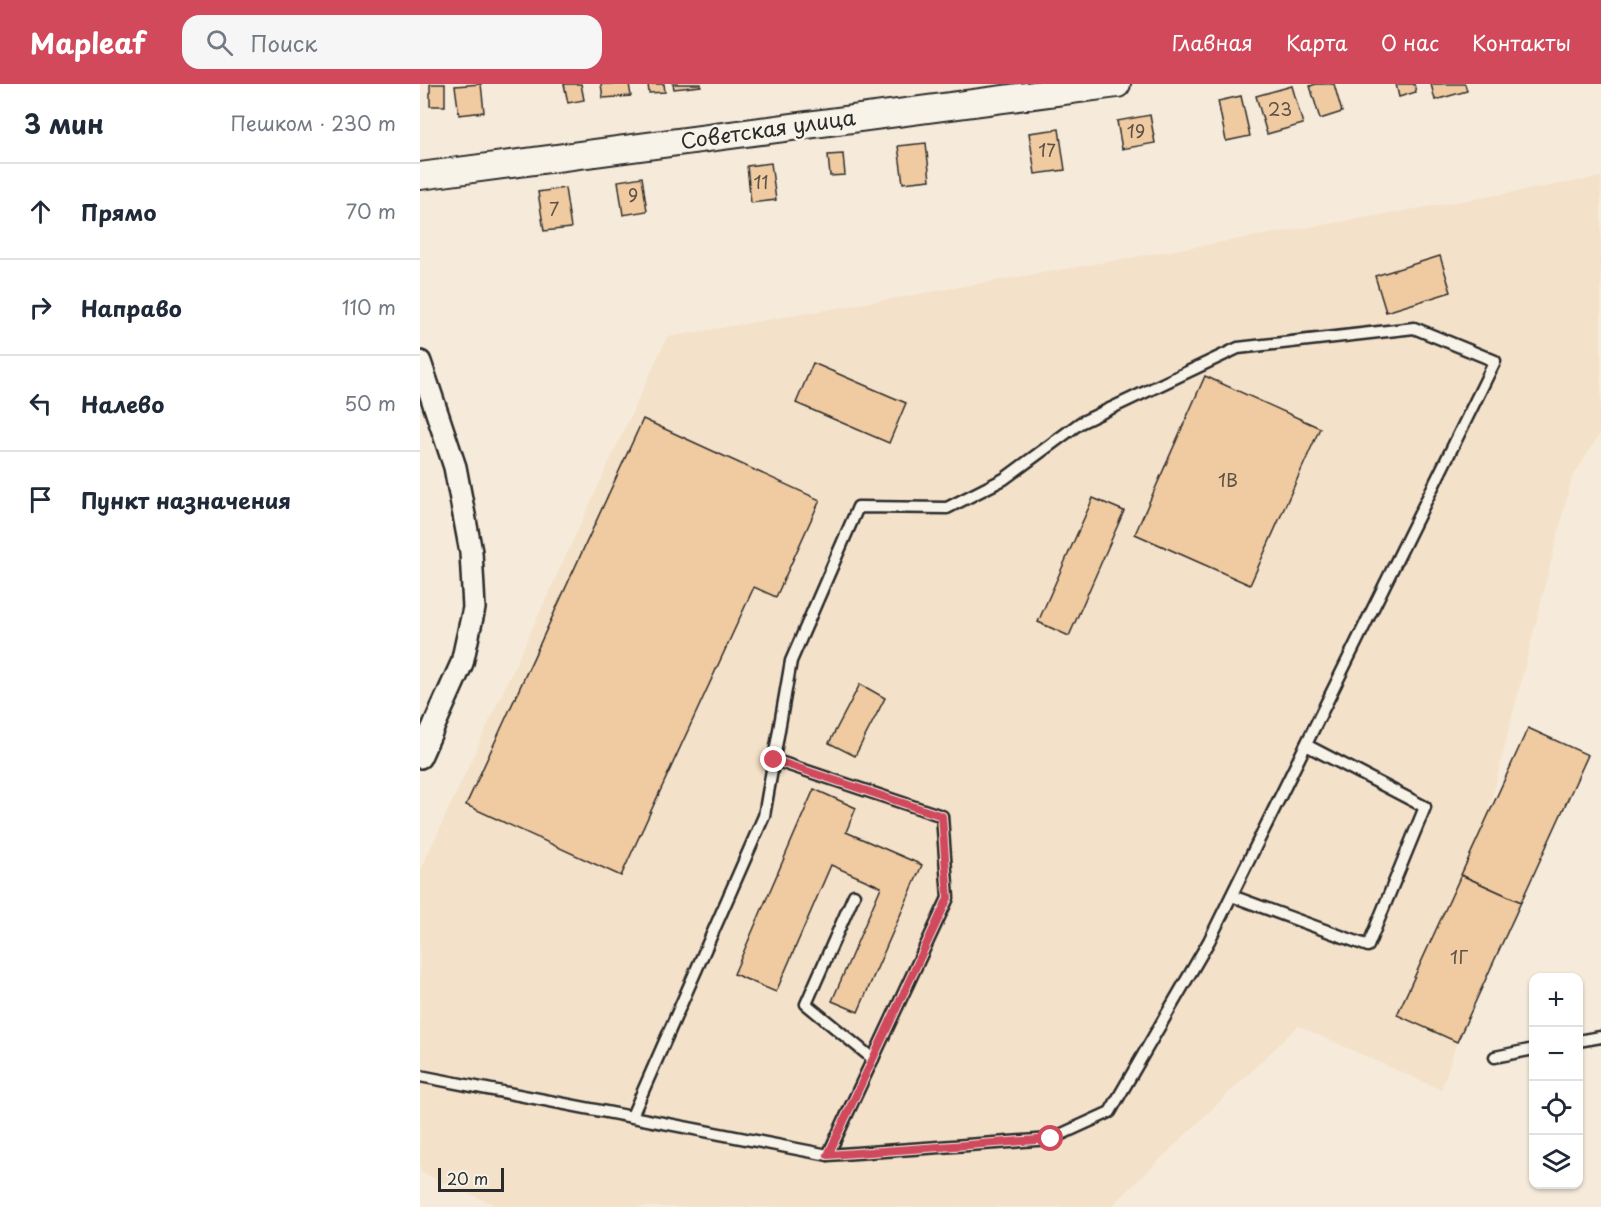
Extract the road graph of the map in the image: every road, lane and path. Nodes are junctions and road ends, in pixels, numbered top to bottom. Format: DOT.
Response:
graph roads {
  1 [pos="1117,84"];
  2 [pos="420,177"];
  3 [pos="420,362"];
  4 [pos="1306,745"];
  5 [pos="420,757"];
  6 [pos="774,760"];
  7 [pos="854,895"];
  8 [pos="1232,896"];
  9 [pos="1601,1037"];
  10 [pos="1583,1040"];
  11 [pos="1529,1050"];
  12 [pos="1495,1057"];
  13 [pos="873,1059"];
  14 [pos="420,1076"];
  15 [pos="632,1116"];
  16 [pos="828,1155"];
  1 -- 2 [label="street, Советская улица"];
  3 -- 5 [label="street"];
  4 -- 6 [label="lane"];
  4 -- 8 [label="lane"];
  4 -- 8 [label="lane"];
  6 -- 13 [label="lane"];
  6 -- 15 [label="lane"];
  7 -- 13 [label="lane"];
  8 -- 16 [label="lane"];
  9 -- 10 [label="lane"];
  11 -- 12 [label="lane"];
  13 -- 16 [label="lane"];
  14 -- 15 [label="lane"];
  15 -- 16 [label="lane"];
}
